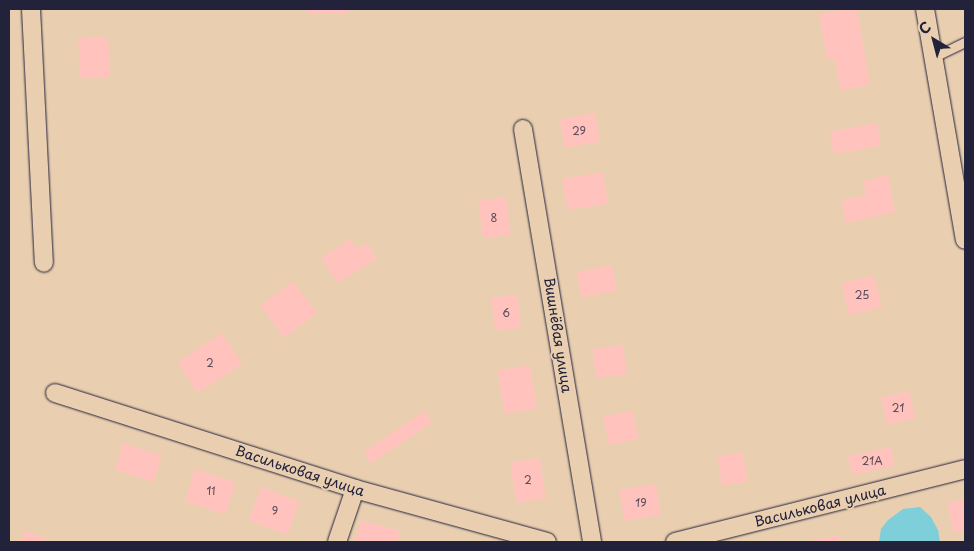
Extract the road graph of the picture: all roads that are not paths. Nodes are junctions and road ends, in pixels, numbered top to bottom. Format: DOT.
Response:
graph roads {
  1 [pos="30,9"];
  2 [pos="925,9"];
  3 [pos="965,42"];
  4 [pos="934,57"];
  5 [pos="523,129"];
  6 [pos="965,240"];
  7 [pos="44,263"];
  8 [pos="56,393"];
  9 [pos="965,469"];
  10 [pos="355,489"];
  11 [pos="337,542"];
  12 [pos="547,542"];
  13 [pos="592,542"];
  14 [pos="675,542"];
  1 -- 7 [label="street"];
  2 -- 4 [label="street"];
  3 -- 4 [label="lane"];
  4 -- 6 [label="street"];
  5 -- 13 [label="street, Вишнёвая улица"];
  8 -- 10 [label="street, Васильковая улица"];
  9 -- 14 [label="street, Васильковая улица"];
  10 -- 11 [label="street"];
  10 -- 12 [label="street, Васильковая улица"];
}
